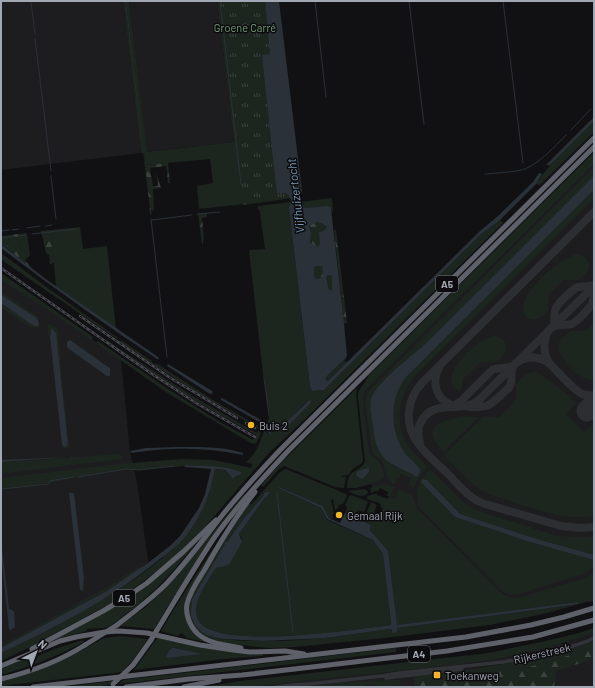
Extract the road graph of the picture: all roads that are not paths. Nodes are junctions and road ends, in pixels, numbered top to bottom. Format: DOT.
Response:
graph roads {
  1 [pos="594,138"];
  2 [pos="594,147"];
  3 [pos="263,478"];
  4 [pos="224,513"];
  5 [pos="594,608"];
  6 [pos="594,620"];
  7 [pos="594,640"];
  8 [pos="261,652"];
  9 [pos="311,655"];
  10 [pos="8,663"];
  11 [pos="1,666"];
  12 [pos="242,675"];
  13 [pos="1,679"];
  14 [pos="336,682"];
  15 [pos="33,687"];
  16 [pos="110,687"];
  17 [pos="126,687"];
  18 [pos="184,687"];
  19 [pos="277,687"];
  20 [pos="304,687"];
  1 -- 4 [label="highway, A5"];
  2 -- 3 [label="highway, A5"];
  3 -- 8 [label="highway, A4"];
  3 -- 16 [label="highway, A5, bridge"];
  4 -- 10 [label="highway, A5"];
  4 -- 13 [label="highway, A5, bridge"];
  5 -- 9 [label="highway, A4"];
  6 -- 12 [label="highway, A4"];
  7 -- 14 [label="street, Rijkerstreek"];
  8 -- 9 [label="highway, A4"];
  8 -- 10 [label="highway, A4"];
  9 -- 15 [label="highway, A4"];
  10 -- 11 [label="highway, A4"];
  12 -- 17 [label="highway, A4"];
  12 -- 18 [label="highway, A4"];
  14 -- 19 [label="street, Rijkerstreek"];
  14 -- 20 [label="street, Rijkerstreek"];
}
